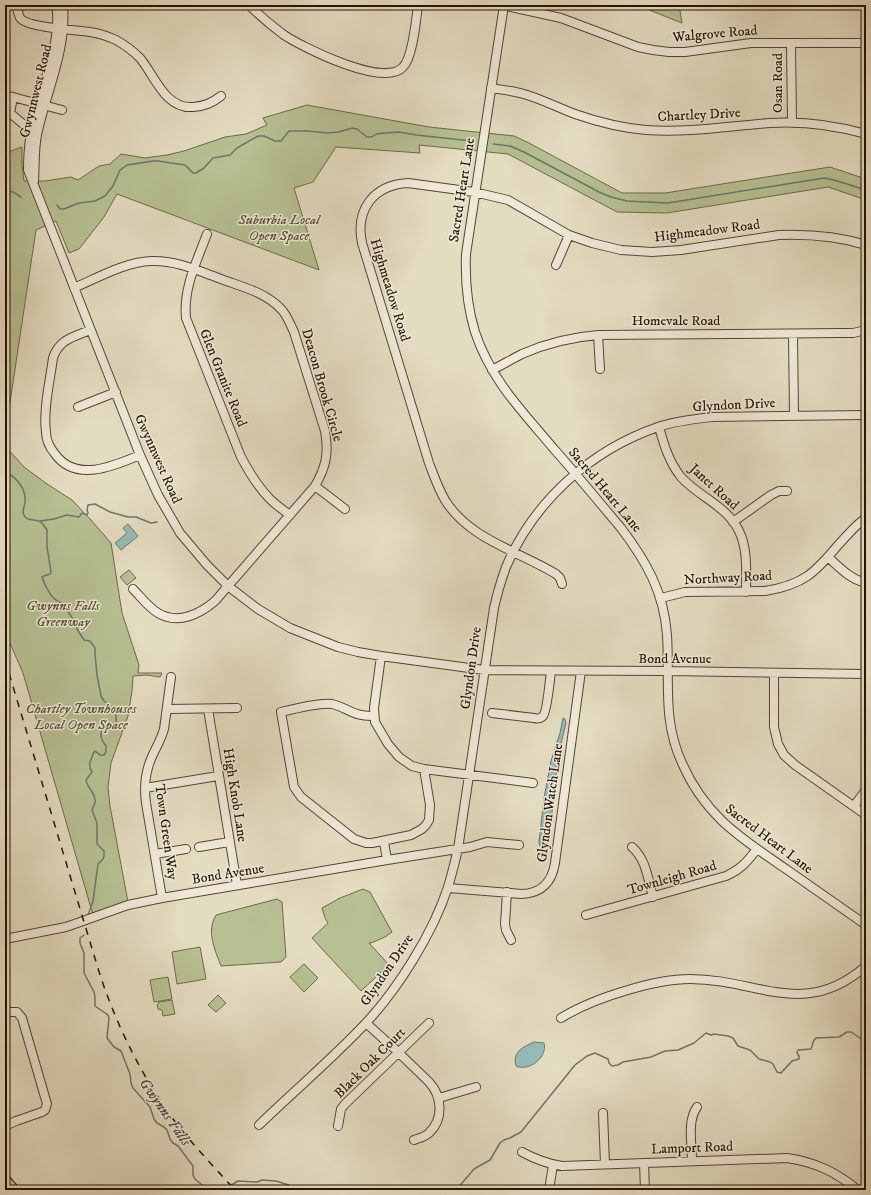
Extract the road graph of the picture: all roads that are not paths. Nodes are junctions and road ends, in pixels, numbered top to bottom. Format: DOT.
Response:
graph roads {
  1 [pos="24,5"];
  2 [pos="56,5"];
  3 [pos="62,5"];
  4 [pos="249,5"];
  5 [pos="418,5"];
  6 [pos="503,5"];
  7 [pos="60,29"];
  8 [pos="791,43"];
  9 [pos="866,43"];
  10 [pos="491,88"];
  11 [pos="9,96"];
  12 [pos="221,96"];
  13 [pos="42,105"];
  14 [pos="62,110"];
  15 [pos="792,122"];
  16 [pos="35,127"];
  17 [pos="866,134"];
  18 [pos="474,192"];
  19 [pos="207,234"];
  20 [pos="569,235"];
  21 [pos="866,245"];
  22 [pos="556,265"];
  23 [pos="194,269"];
  24 [pos="74,288"];
  25 [pos="90,330"];
  26 [pos="866,330"];
  27 [pos="793,334"];
  28 [pos="598,335"];
  29 [pos="600,369"];
  30 [pos="492,370"];
  31 [pos="116,392"];
  32 [pos="78,407"];
  33 [pos="794,415"];
  34 [pos="866,415"];
  35 [pos="659,427"];
  36 [pos="140,455"];
  37 [pos="575,474"];
  38 [pos="315,486"];
  39 [pos="787,491"];
  40 [pos="345,509"];
  41 [pos="290,515"];
  42 [pos="866,518"];
  43 [pos="733,522"];
  44 [pos="514,552"];
  45 [pos="828,557"];
  46 [pos="866,583"];
  47 [pos="562,584"];
  48 [pos="228,586"];
  49 [pos="133,589"];
  50 [pos="746,592"];
  51 [pos="661,598"];
  52 [pos="381,656"];
  53 [pos="484,670"];
  54 [pos="551,671"];
  55 [pos="581,671"];
  56 [pos="668,671"];
  57 [pos="774,673"];
  58 [pos="866,674"];
  59 [pos="171,677"];
  60 [pos="237,708"];
  61 [pos="167,709"];
  62 [pos="208,709"];
  63 [pos="492,713"];
  64 [pos="374,716"];
  65 [pos="424,769"];
  66 [pos="469,775"];
  67 [pos="218,776"];
  68 [pos="533,783"];
  69 [pos="145,788"];
  70 [pos="866,790"];
  71 [pos="854,806"];
  72 [pos="866,815"];
  73 [pos="229,842"];
  74 [pos="384,842"];
  75 [pos="519,845"];
  76 [pos="632,846"];
  77 [pos="199,847"];
  78 [pos="186,849"];
  79 [pos="458,849"];
  80 [pos="757,849"];
  81 [pos="155,854"];
  82 [pos="387,860"];
  83 [pos="237,885"];
  84 [pos="448,888"];
  85 [pos="507,892"];
  86 [pos="653,897"];
  87 [pos="162,898"];
  88 [pos="586,915"];
  89 [pos="866,925"];
  90 [pos="5,939"];
  91 [pos="511,940"];
  92 [pos="866,966"];
  93 [pos="5,1013"];
  94 [pos="561,1018"];
  95 [pos="429,1023"];
  96 [pos="366,1024"];
  97 [pos="398,1052"];
  98 [pos="476,1087"];
  99 [pos="439,1098"];
  100 [pos="697,1107"];
  101 [pos="602,1113"];
  102 [pos="259,1125"];
  103 [pos="5,1126"];
  104 [pos="338,1126"];
  105 [pos="414,1140"];
  106 [pos="522,1152"];
  107 [pos="692,1160"];
  108 [pos="644,1163"];
  109 [pos="605,1164"];
  110 [pos="553,1165"];
  111 [pos="5,1180"];
  112 [pos="14,1190"];
  113 [pos="549,1190"];
  114 [pos="645,1190"];
  115 [pos="858,1190"];
  1 -- 7 [label="street"];
  2 -- 7 [label="street, Gwynnwest Road"];
  3 -- 7 [label="street, Gwynnwest Road"];
  4 -- 5 [label="street"];
  6 -- 8 [label="street, Walgrove Road"];
  6 -- 10 [label="street, Sacred Heart Lane"];
  7 -- 12 [label="street"];
  7 -- 13 [label="street, Gwynnwest Road"];
  8 -- 9 [label="street, Walgrove Road"];
  8 -- 15 [label="street, Osan Road"];
  10 -- 15 [label="street, Chartley Drive"];
  10 -- 18 [label="street, Sacred Heart Lane"];
  11 -- 13 [label="street"];
  11 -- 16 [label="street"];
  13 -- 14 [label="street"];
  13 -- 16 [label="street, Gwynnwest Road"];
  15 -- 17 [label="street, Chartley Drive"];
  16 -- 24 [label="street, Gwynnwest Road"];
  18 -- 20 [label="street, Highmeadow Road"];
  18 -- 30 [label="street, Sacred Heart Lane"];
  18 -- 44 [label="street, Highmeadow Road"];
  19 -- 23 [label="street, Glen Granite Road"];
  20 -- 21 [label="street, Highmeadow Road"];
  20 -- 22 [label="street"];
  23 -- 24 [label="street, Deacon Brook Circle"];
  23 -- 38 [label="street, Deacon Brook Circle"];
  23 -- 41 [label="street, Glen Granite Road"];
  24 -- 25 [label="street, Gwynnwest Road"];
  25 -- 31 [label="street, Gwynnwest Road"];
  25 -- 36 [label="street"];
  26 -- 27 [label="street, Homevale Road"];
  27 -- 28 [label="street, Homevale Road"];
  27 -- 33 [label="street"];
  28 -- 29 [label="street"];
  28 -- 30 [label="street, Homevale Road"];
  30 -- 37 [label="street, Sacred Heart Lane"];
  31 -- 32 [label="street"];
  31 -- 36 [label="street, Gwynnwest Road"];
  33 -- 34 [label="street, Glyndon Drive"];
  33 -- 35 [label="street, Glyndon Drive"];
  35 -- 37 [label="street, Glyndon Drive"];
  35 -- 43 [label="street, Janet Road"];
  36 -- 48 [label="street, Gwynnwest Road"];
  37 -- 44 [label="street, Glyndon Drive"];
  37 -- 51 [label="street, Sacred Heart Lane"];
  38 -- 40 [label="street"];
  38 -- 41 [label="street, Deacon Brook Circle"];
  39 -- 43 [label="street"];
  41 -- 48 [label="street, Deacon Brook Circle"];
  42 -- 45 [label="street, Northway Road"];
  43 -- 50 [label="street, Janet Road"];
  44 -- 47 [label="street, Highmeadow Road"];
  44 -- 53 [label="street, Glyndon Drive"];
  45 -- 46 [label="street"];
  45 -- 50 [label="street, Northway Road"];
  48 -- 49 [label="street, Deacon Brook Circle"];
  48 -- 52 [label="street, Gwynnwest Road"];
  50 -- 51 [label="street, Northway Road"];
  51 -- 56 [label="street, Sacred Heart Lane"];
  52 -- 53 [label="street, Gwynnwest Road"];
  52 -- 64 [label="street"];
  53 -- 54 [label="street, Bond Avenue"];
  53 -- 66 [label="street, Glyndon Drive"];
  54 -- 55 [label="street, Bond Avenue"];
  54 -- 63 [label="street"];
  55 -- 56 [label="street, Bond Avenue"];
  55 -- 85 [label="street, Glyndon Watch Lane"];
  56 -- 57 [label="street, Bond Avenue"];
  56 -- 80 [label="street, Sacred Heart Lane"];
  57 -- 58 [label="street, Bond Avenue"];
  57 -- 71 [label="street"];
  59 -- 61 [label="street, Town Green Way"];
  60 -- 62 [label="street"];
  61 -- 62 [label="street"];
  61 -- 69 [label="street, Town Green Way"];
  62 -- 67 [label="street, High Knob Lane"];
  64 -- 65 [label="street"];
  64 -- 74 [label="street"];
  65 -- 66 [label="street"];
  65 -- 74 [label="street"];
  66 -- 68 [label="street"];
  66 -- 79 [label="street, Glyndon Drive"];
  67 -- 69 [label="street"];
  67 -- 73 [label="street, High Knob Lane"];
  69 -- 81 [label="street, Town Green Way"];
  70 -- 71 [label="street"];
  71 -- 72 [label="street"];
  73 -- 77 [label="street"];
  73 -- 83 [label="street, High Knob Lane"];
  74 -- 82 [label="street"];
  75 -- 79 [label="street, Bond Avenue"];
  76 -- 86 [label="street"];
  78 -- 81 [label="street"];
  79 -- 82 [label="street, Bond Avenue"];
  79 -- 84 [label="street, Glyndon Drive"];
  80 -- 86 [label="street, Townleigh Road"];
  80 -- 89 [label="street, Sacred Heart Lane"];
  81 -- 87 [label="street, Town Green Way"];
  82 -- 83 [label="street, Bond Avenue"];
  83 -- 87 [label="street, Bond Avenue"];
  84 -- 85 [label="street, Glyndon Watch Lane"];
  84 -- 96 [label="street, Glyndon Drive"];
  85 -- 91 [label="street"];
  86 -- 88 [label="street, Townleigh Road"];
  87 -- 90 [label="street, Bond Avenue"];
  92 -- 94 [label="street"];
  93 -- 103 [label="street"];
  95 -- 97 [label="street, Black Oak Court"];
  96 -- 97 [label="street"];
  96 -- 102 [label="street, Glyndon Drive"];
  97 -- 99 [label="street"];
  97 -- 104 [label="street, Black Oak Court"];
  98 -- 99 [label="street"];
  99 -- 105 [label="street"];
  100 -- 107 [label="street"];
  101 -- 109 [label="street"];
  106 -- 110 [label="street, Lamport Road"];
  107 -- 108 [label="street, Lamport Road"];
  107 -- 115 [label="street, Lamport Road"];
  108 -- 109 [label="street, Lamport Road"];
  108 -- 114 [label="street"];
  109 -- 110 [label="street, Lamport Road"];
  110 -- 113 [label="street"];
  111 -- 112 [label="main road"];
}
